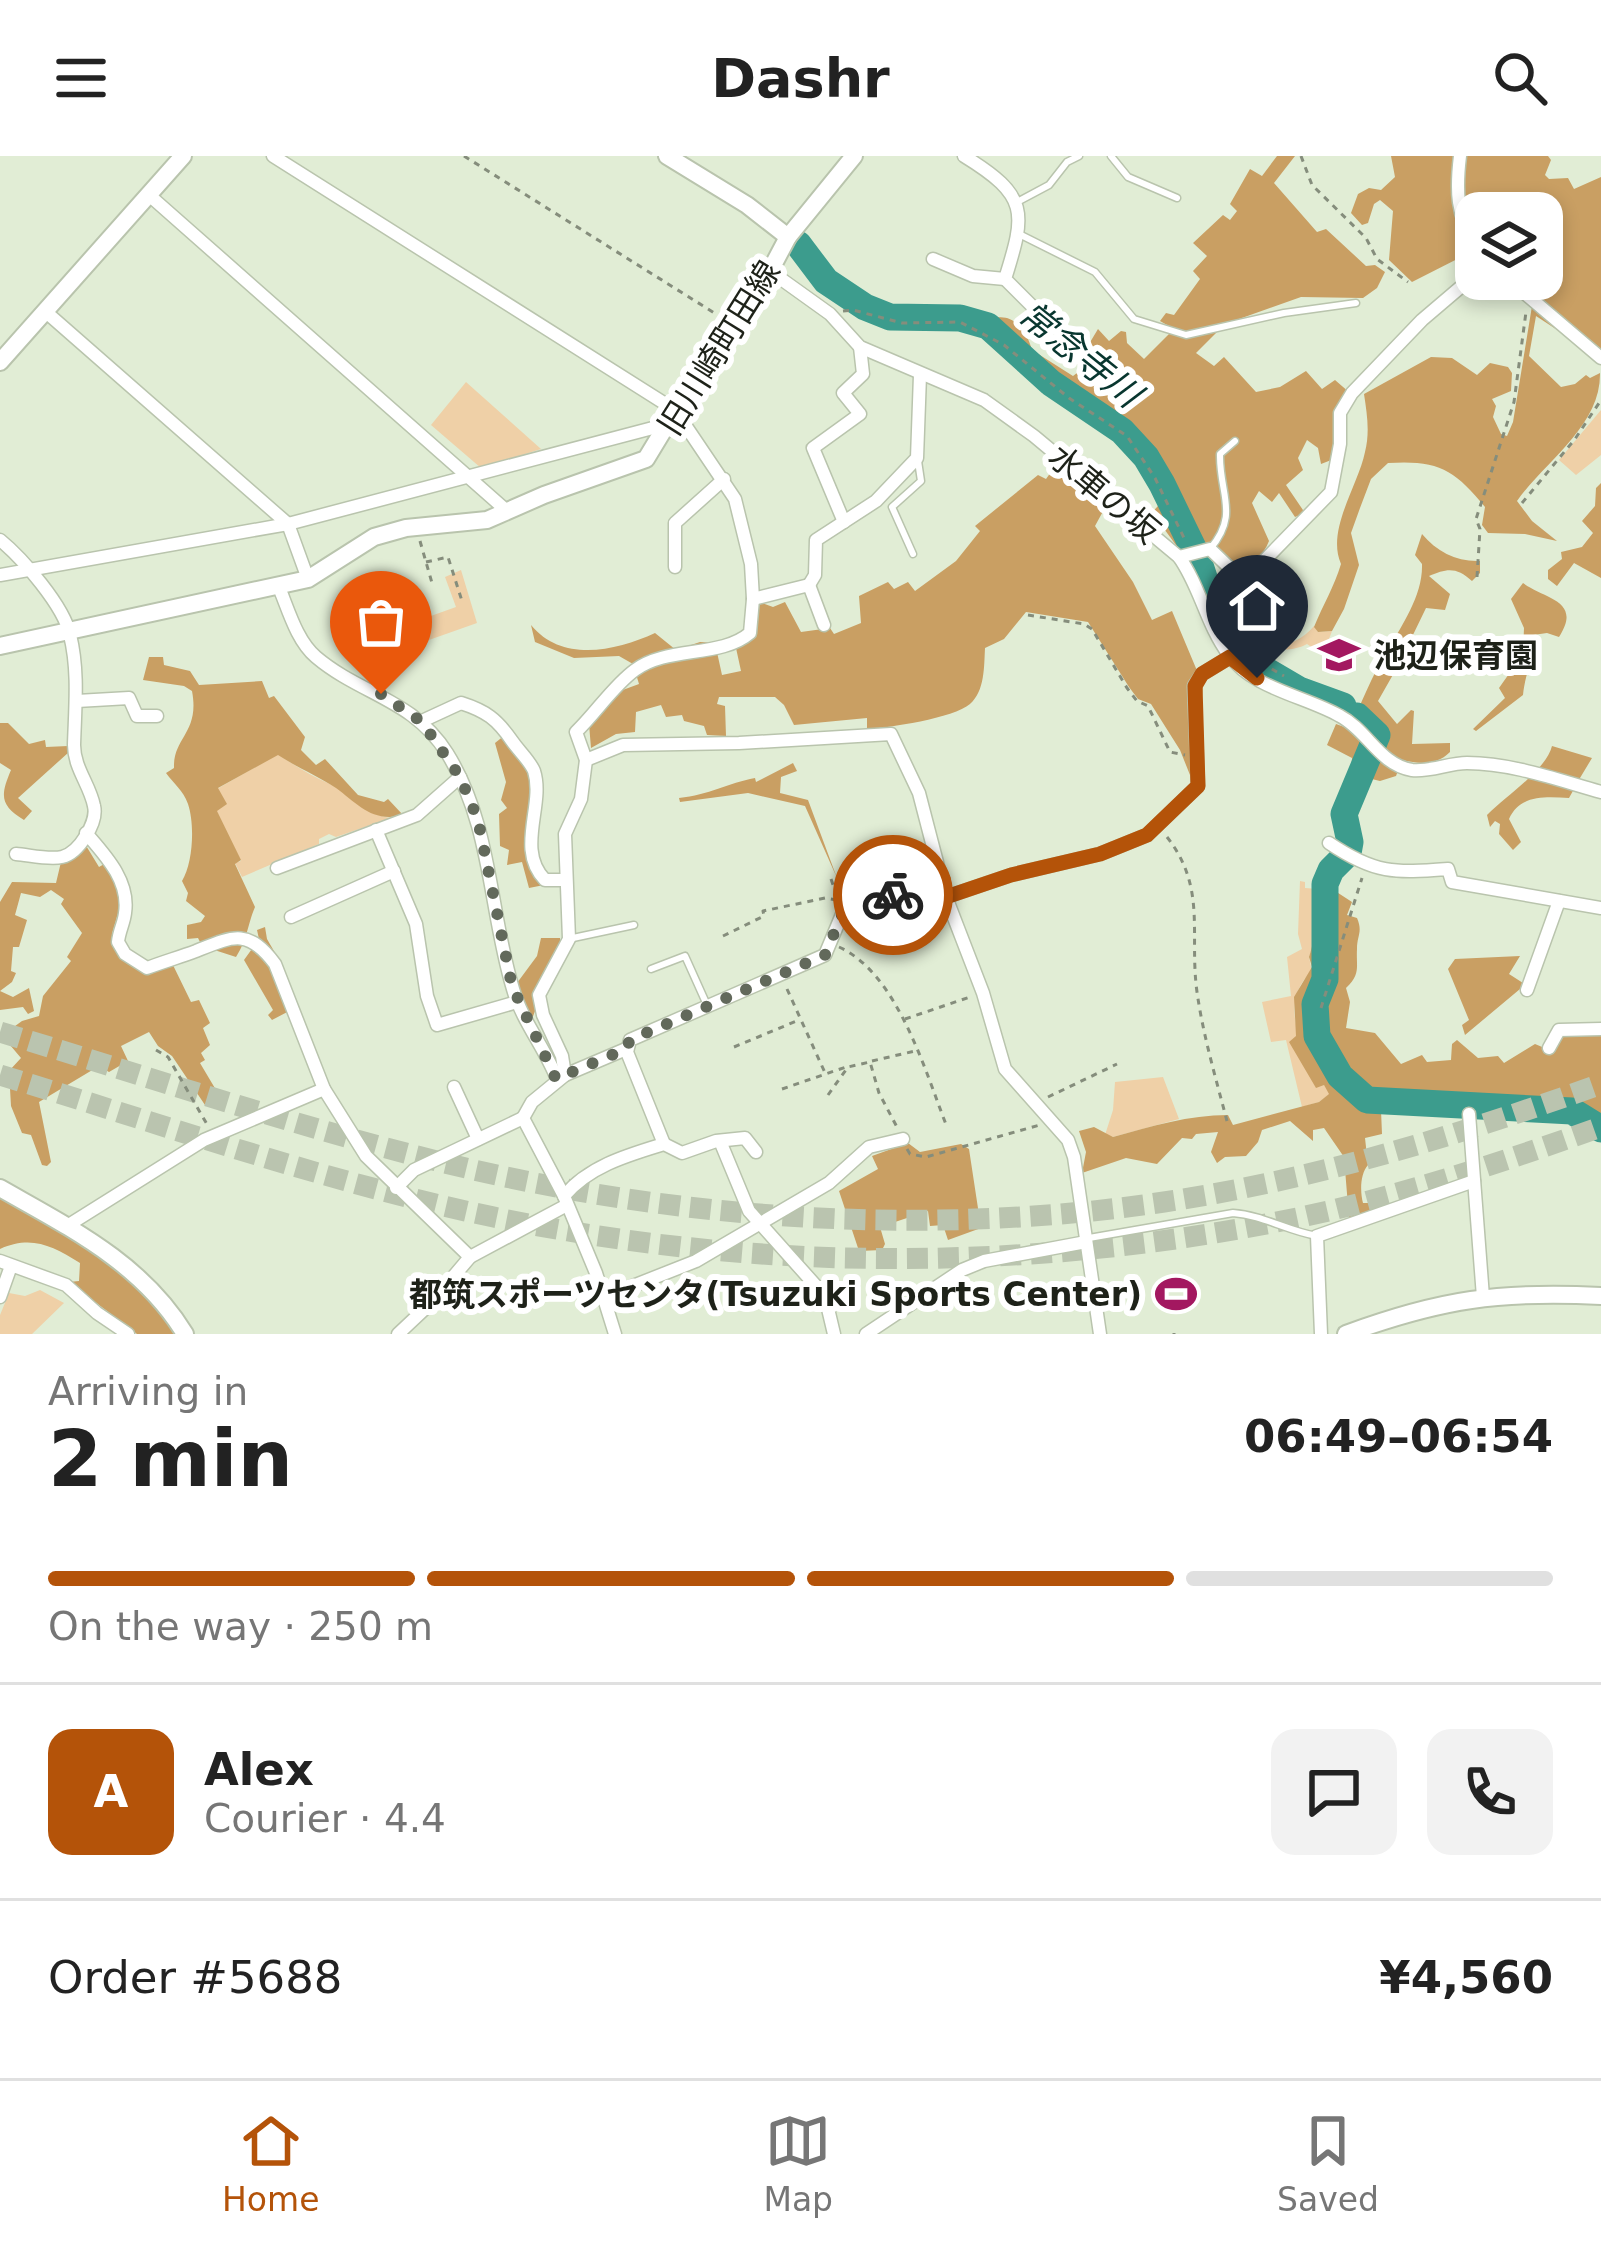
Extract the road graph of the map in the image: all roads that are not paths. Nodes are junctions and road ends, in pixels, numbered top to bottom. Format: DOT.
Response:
graph roads {
  1 [pos="183,156"];
  2 [pos="273,156"];
  3 [pos="667,156"];
  4 [pos="854,156"];
  5 [pos="964,156"];
  6 [pos="1079,156"];
  7 [pos="1111,156"];
  8 [pos="1460,156"];
  9 [pos="1457,192"];
  10 [pos="149,195"];
  11 [pos="1177,198"];
  12 [pos="1017,202"];
  13 [pos="1019,234"];
  14 [pos="788,237"];
  15 [pos="933,259"];
  16 [pos="770,271"];
  17 [pos="1005,279"];
  18 [pos="1455,292"];
  19 [pos="1530,300"];
  20 [pos="1356,303"];
  21 [pos="46,312"];
  22 [pos="1046,320"];
  23 [pos="860,347"];
  24 [pos="1599,359"];
  25 [pos="0,362"];
  26 [pos="920,375"];
  27 [pos="672,417"];
  28 [pos="1234,441"];
  29 [pos="917,458"];
  30 [pos="468,477"];
  31 [pos="724,479"];
  32 [pos="507,511"];
  33 [pos="844,521"];
  34 [pos="288,524"];
  35 [pos="0,540"];
  36 [pos="1195,552"];
  37 [pos="914,554"];
  38 [pos="675,568"];
  39 [pos="31,569"];
  40 [pos="0,575"];
  41 [pos="308,579"];
  42 [pos="278,585"];
  43 [pos="809,585"];
  44 [pos="753,599"];
  45 [pos="824,625"];
  46 [pos="70,631"];
  47 [pos="0,646"];
  48 [pos="1230,657"];
  49 [pos="77,700"];
  50 [pos="157,716"];
  51 [pos="422,722"];
  52 [pos="586,760"];
  53 [pos="460,777"];
  54 [pos="1601,792"];
  55 [pos="376,830"];
  56 [pos="86,833"];
  57 [pos="1329,843"];
  58 [pos="16,854"];
  59 [pos="277,868"];
  60 [pos="394,871"];
  61 [pos="943,879"];
  62 [pos="565,880"];
  63 [pos="946,897"];
  64 [pos="1559,901"];
  65 [pos="1601,908"];
  66 [pos="291,916"];
  67 [pos="634,925"];
  68 [pos="568,939"];
  69 [pos="651,969"];
  70 [pos="1527,990"];
  71 [pos="518,1002"];
  72 [pos="708,1009"];
  73 [pos="1601,1029"];
  74 [pos="1549,1048"];
  75 [pos="626,1049"];
  76 [pos="561,1077"];
  77 [pos="454,1087"];
  78 [pos="324,1089"];
  79 [pos="1469,1114"];
  80 [pos="523,1118"];
  81 [pos="478,1139"];
  82 [pos="903,1139"];
  83 [pos="720,1141"];
  84 [pos="664,1144"];
  85 [pos="756,1152"];
  86 [pos="1474,1181"];
  87 [pos="396,1187"];
  88 [pos="0,1188"];
  89 [pos="566,1200"];
  90 [pos="759,1225"];
  91 [pos="67,1226"];
  92 [pos="1317,1235"];
  93 [pos="1087,1240"];
  94 [pos="470,1257"];
  95 [pos="6,1264"];
  96 [pos="1601,1296"];
  97 [pos="0,1297"];
  98 [pos="605,1297"];
  99 [pos="1483,1297"];
  100 [pos="128,1334"];
  101 [pos="185,1334"];
  102 [pos="398,1334"];
  103 [pos="615,1334"];
  104 [pos="834,1334"];
  105 [pos="866,1334"];
  106 [pos="1100,1334"];
  107 [pos="1322,1334"];
  108 [pos="1346,1334"];
  1 -- 10 [label="main road"];
  2 -- 27 [label="street"];
  3 -- 14 [label="main road"];
  4 -- 14 [label="main road, 旧川崎町田線"];
  5 -- 12 [label="street"];
  6 -- 12 [label="lane"];
  7 -- 11 [label="lane"];
  8 -- 9 [label="street"];
  10 -- 21 [label="main road"];
  10 -- 30 [label="street"];
  12 -- 13 [label="street"];
  13 -- 17 [label="street"];
  13 -- 20 [label="lane"];
  14 -- 16 [label="main road, 旧川崎町田線"];
  15 -- 17 [label="street"];
  16 -- 23 [label="street, 水車の坂"];
  16 -- 27 [label="main road, 旧川崎町田線"];
  17 -- 22 [label="street"];
  18 -- 36 [label="street"];
  19 -- 24 [label="street"];
  21 -- 25 [label="main road"];
  21 -- 34 [label="street"];
  23 -- 26 [label="street, 水車の坂"];
  23 -- 33 [label="street"];
  26 -- 29 [label="street"];
  26 -- 36 [label="street, 水車の坂"];
  27 -- 30 [label="street"];
  27 -- 31 [label="street"];
  27 -- 32 [label="main road, 旧川崎町田線"];
  28 -- 36 [label="lane"];
  29 -- 33 [label="street"];
  29 -- 37 [label="lane"];
  30 -- 32 [label="street"];
  30 -- 34 [label="street"];
  31 -- 38 [label="street"];
  31 -- 44 [label="street"];
  32 -- 41 [label="main road, 旧川崎町田線"];
  33 -- 43 [label="street"];
  34 -- 39 [label="street"];
  34 -- 41 [label="street"];
  35 -- 39 [label="street"];
  36 -- 48 [label="street, 水車の坂"];
  39 -- 40 [label="street"];
  39 -- 46 [label="street"];
  41 -- 42 [label="main road, 旧川崎町田線"];
  42 -- 46 [label="main road, 旧川崎町田線"];
  42 -- 51 [label="street"];
  43 -- 44 [label="street"];
  43 -- 45 [label="street"];
  44 -- 52 [label="street"];
  46 -- 47 [label="main road, 旧川崎町田線"];
  46 -- 49 [label="street"];
  48 -- 54 [label="street, 水車の坂"];
  48 -- 63 [label="street"];
  49 -- 50 [label="street"];
  49 -- 56 [label="street"];
  51 -- 53 [label="street"];
  51 -- 62 [label="street"];
  52 -- 61 [label="street"];
  52 -- 62 [label="street"];
  53 -- 55 [label="street"];
  53 -- 71 [label="street"];
  55 -- 59 [label="street"];
  55 -- 60 [label="street"];
  56 -- 58 [label="street"];
  56 -- 78 [label="street"];
  57 -- 64 [label="street"];
  60 -- 66 [label="street"];
  60 -- 71 [label="street"];
  61 -- 63 [label="street"];
  61 -- 72 [label="street"];
  62 -- 68 [label="street"];
  63 -- 93 [label="street"];
  64 -- 65 [label="street"];
  64 -- 70 [label="street"];
  67 -- 68 [label="lane"];
  68 -- 76 [label="street"];
  69 -- 72 [label="lane"];
  71 -- 76 [label="street"];
  72 -- 75 [label="street"];
  73 -- 74 [label="street"];
  75 -- 76 [label="street"];
  75 -- 84 [label="street"];
  76 -- 80 [label="street"];
  77 -- 81 [label="street"];
  78 -- 87 [label="street"];
  78 -- 91 [label="street"];
  79 -- 86 [label="street"];
  80 -- 81 [label="street"];
  80 -- 89 [label="street"];
  81 -- 87 [label="street"];
  82 -- 90 [label="street"];
  83 -- 84 [label="street"];
  83 -- 85 [label="street"];
  83 -- 90 [label="street"];
  84 -- 89 [label="street"];
  86 -- 92 [label="street"];
  86 -- 99 [label="street"];
  87 -- 94 [label="street"];
  88 -- 91 [label="main road"];
  89 -- 94 [label="street"];
  89 -- 98 [label="street"];
  90 -- 98 [label="street"];
  90 -- 104 [label="street"];
  91 -- 101 [label="main road"];
  92 -- 93 [label="lane"];
  92 -- 107 [label="street"];
  93 -- 105 [label="street"];
  93 -- 106 [label="street"];
  94 -- 102 [label="street"];
  95 -- 97 [label="street"];
  95 -- 100 [label="street"];
  96 -- 99 [label="main road"];
  98 -- 103 [label="street"];
  99 -- 108 [label="main road"];
}
